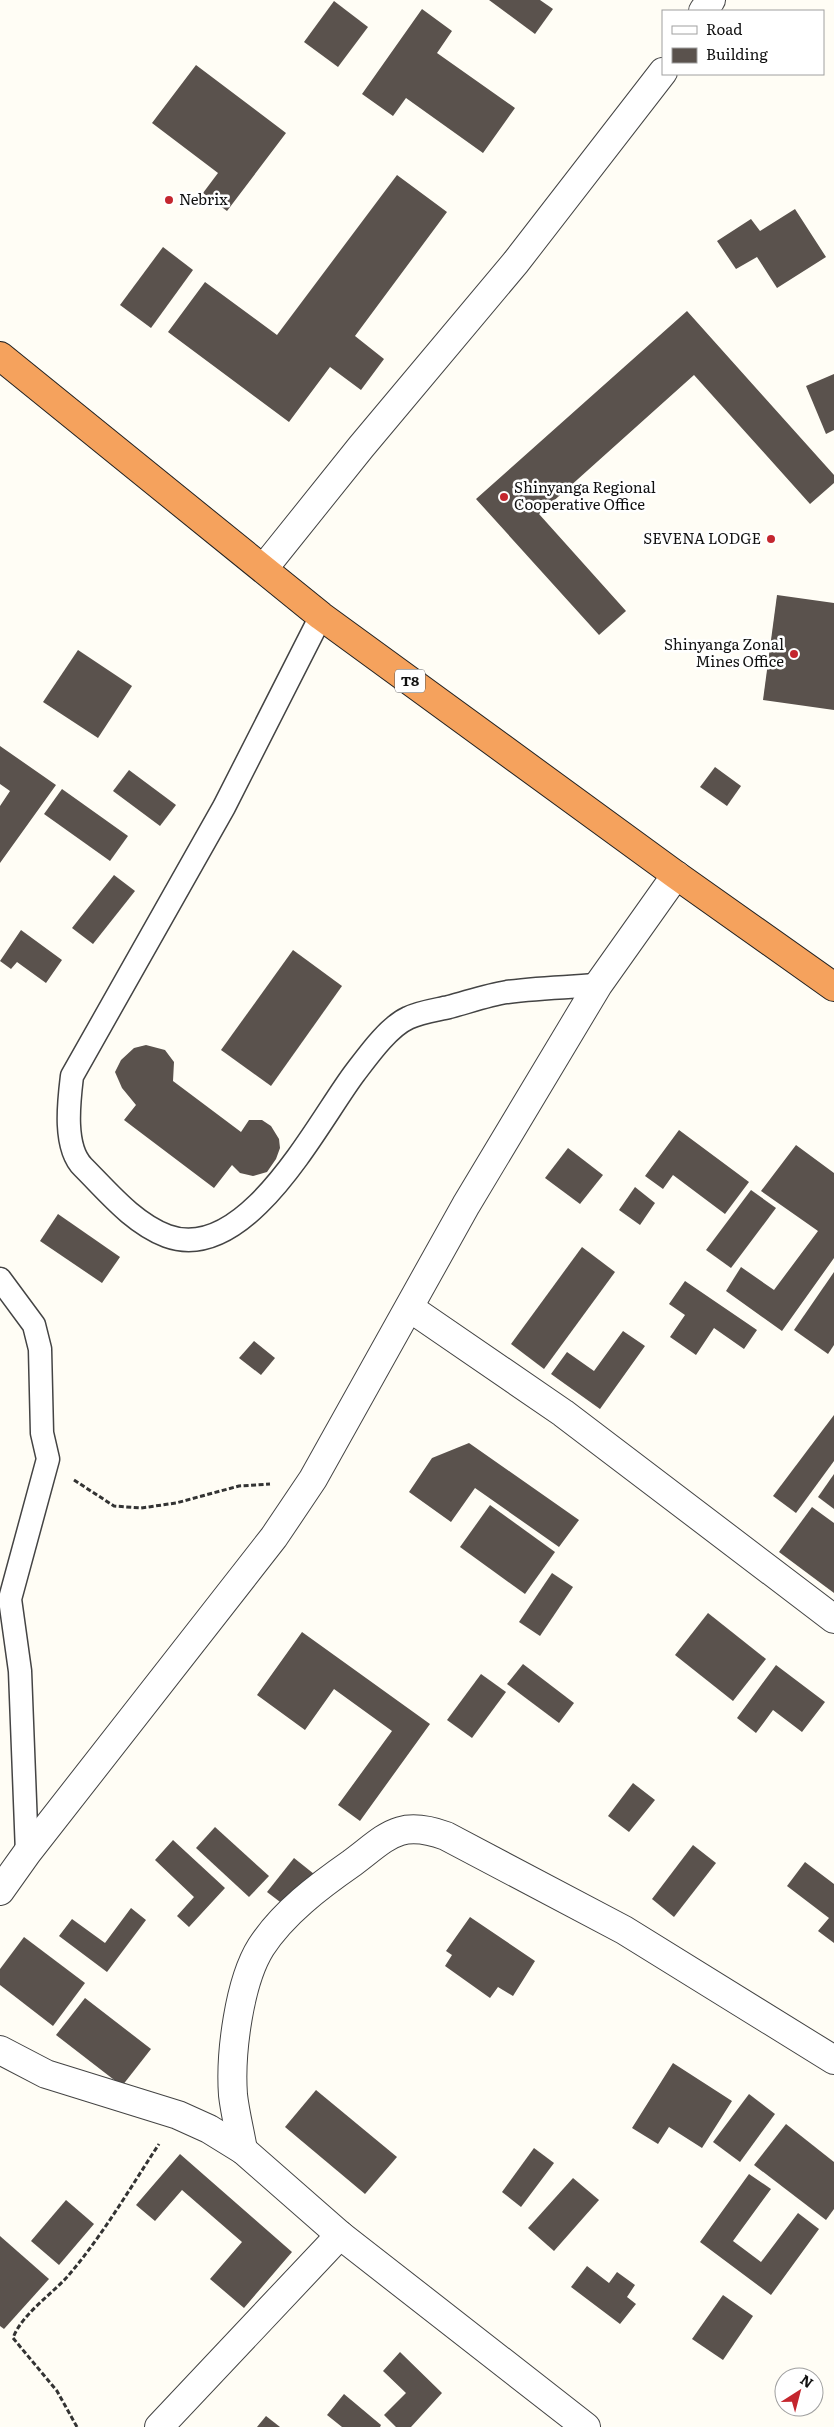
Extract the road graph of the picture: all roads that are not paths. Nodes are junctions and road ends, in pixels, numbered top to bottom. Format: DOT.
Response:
graph roads {
  1 [pos="662,73"];
  2 [pos="0,356"];
  3 [pos="264,568"];
  4 [pos="321,616"];
  5 [pos="676,875"];
  6 [pos="598,985"];
  7 [pos="834,987"];
  8 [pos="0,1279"];
  9 [pos="410,1308"];
  10 [pos="834,1619"];
  11 [pos="27,1853"];
  12 [pos="0,1891"];
  13 [pos="0,2050"];
  14 [pos="834,2060"];
  15 [pos="244,2150"];
  16 [pos="340,2235"];
  17 [pos="159,2427"];
  18 [pos="586,2427"];
  1 -- 3 [label="street"];
  2 -- 3 [label="highway, T8"];
  3 -- 4 [label="highway, T8"];
  4 -- 5 [label="highway, T8"];
  4 -- 6 [label="lane"];
  5 -- 6 [label="street"];
  5 -- 7 [label="highway, T8"];
  6 -- 9 [label="street"];
  8 -- 11 [label="lane"];
  9 -- 10 [label="street"];
  9 -- 11 [label="street"];
  11 -- 12 [label="street"];
  13 -- 15 [label="street"];
  14 -- 15 [label="street"];
  15 -- 16 [label="street"];
  16 -- 17 [label="street"];
  16 -- 18 [label="street"];
}
